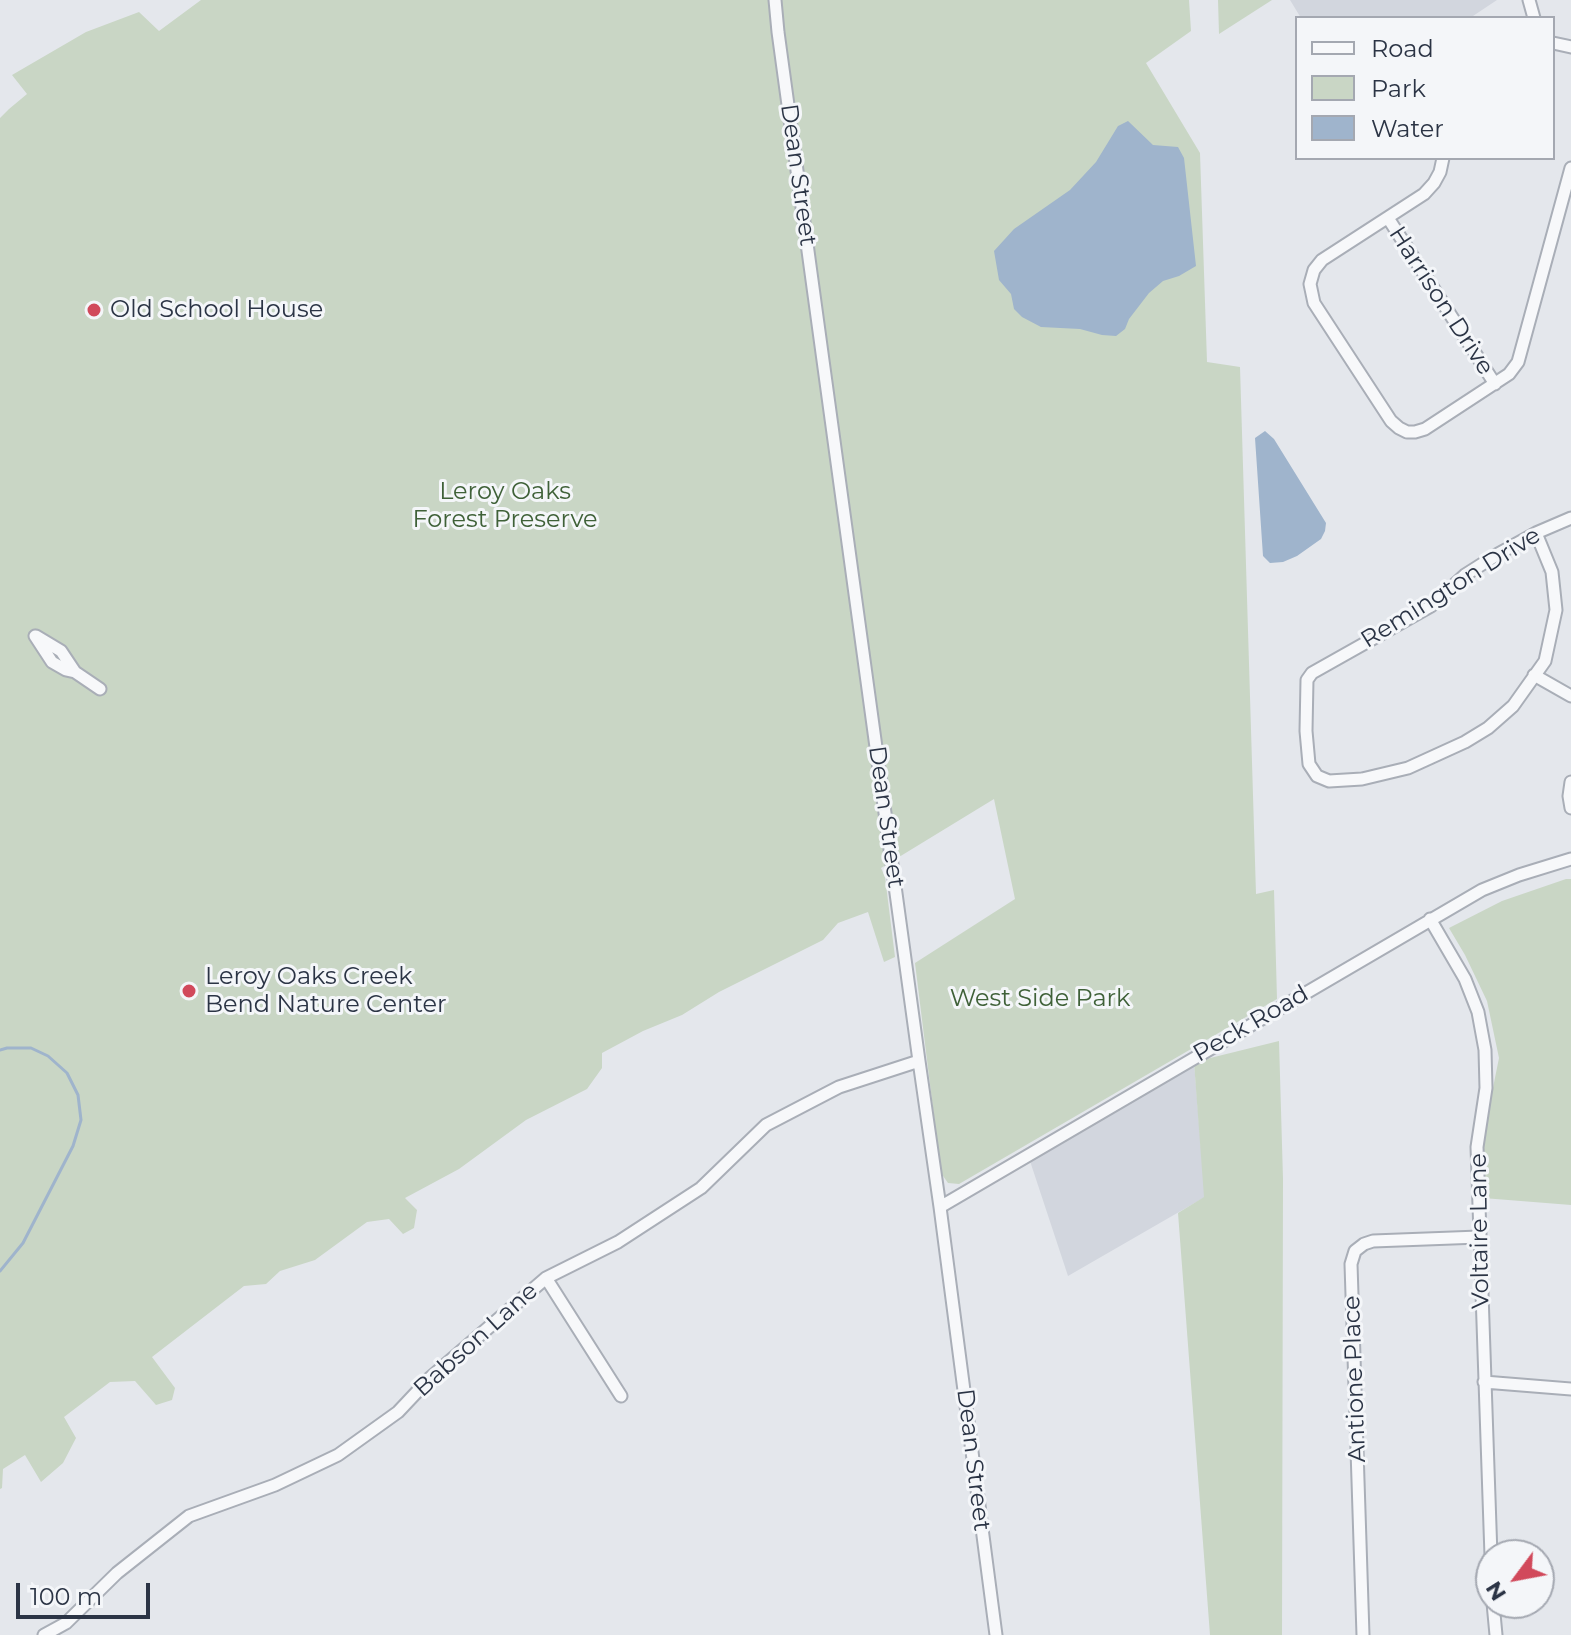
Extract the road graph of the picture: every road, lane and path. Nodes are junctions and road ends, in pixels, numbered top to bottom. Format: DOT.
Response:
graph roads {
  1 [pos="775,0"];
  2 [pos="1443,160"];
  3 [pos="1571,168"];
  4 [pos="1568,191"];
  5 [pos="1566,206"];
  6 [pos="1388,218"];
  7 [pos="1495,384"];
  8 [pos="1571,518"];
  9 [pos="1536,533"];
  10 [pos="75,672"];
  11 [pos="1534,675"];
  12 [pos="100,689"];
  13 [pos="1571,696"];
  14 [pos="1571,782"];
  15 [pos="1571,808"];
  16 [pos="1571,859"];
  17 [pos="1430,919"];
  18 [pos="919,1061"];
  19 [pos="940,1207"];
  20 [pos="1479,1237"];
  21 [pos="546,1278"];
  22 [pos="1484,1382"];
  23 [pos="1571,1389"];
  24 [pos="621,1396"];
  25 [pos="1490,1539"];
  26 [pos="44,1635"];
  27 [pos="996,1635"];
  28 [pos="1363,1635"];
  1 -- 18 [label="street, Dean Street"];
  2 -- 6 [label="street"];
  3 -- 4 [label="street"];
  4 -- 5 [label="street"];
  5 -- 7 [label="street"];
  6 -- 7 [label="street, Harrison Drive"];
  6 -- 7 [label="street"];
  8 -- 9 [label="street, Remington Drive"];
  9 -- 11 [label="street"];
  9 -- 11 [label="street, Remington Drive"];
  10 -- 12 [label="street"];
  11 -- 13 [label="street"];
  14 -- 15 [label="street"];
  16 -- 17 [label="street, Peck Road"];
  17 -- 19 [label="street, Peck Road"];
  17 -- 20 [label="street, Voltaire Lane"];
  18 -- 19 [label="street, Dean Street"];
  18 -- 21 [label="street, Babson Lane"];
  19 -- 27 [label="street, Dean Street"];
  20 -- 22 [label="street, Voltaire Lane"];
  20 -- 28 [label="street, Antione Place"];
  21 -- 24 [label="street"];
  21 -- 26 [label="street, Babson Lane"];
  22 -- 23 [label="street"];
  22 -- 25 [label="street, Voltaire Lane"];
}
